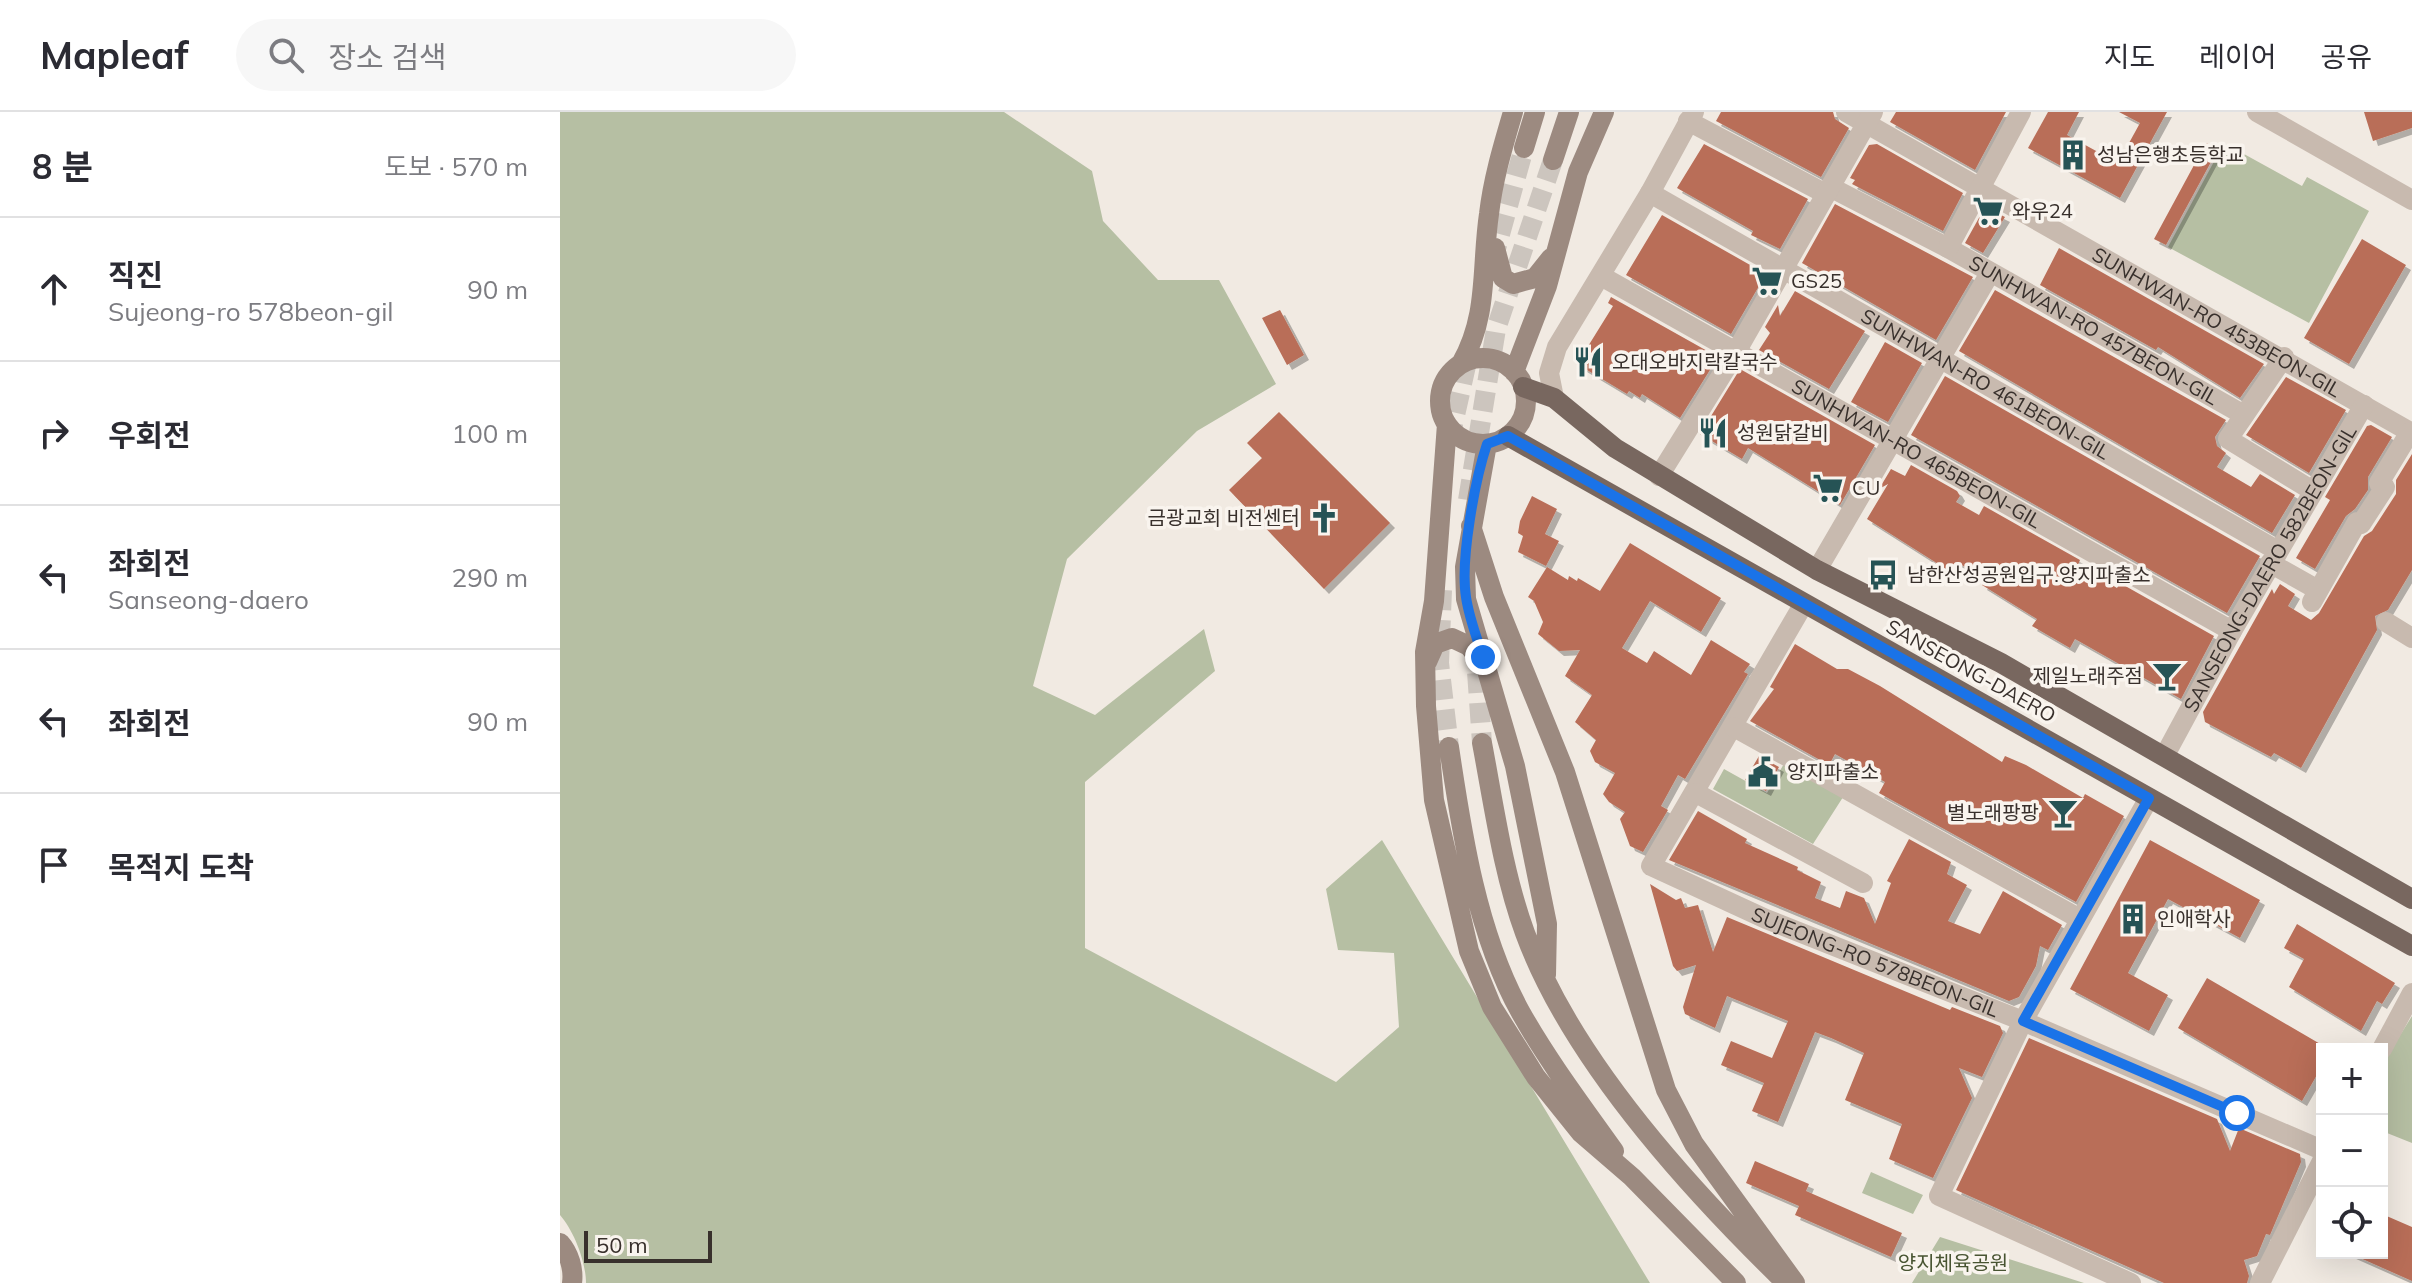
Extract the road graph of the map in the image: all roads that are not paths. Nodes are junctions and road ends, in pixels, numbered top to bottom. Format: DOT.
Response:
graph roads {
  1 [pos="1513,112"];
  2 [pos="1535,112"];
  3 [pos="1569,112"];
  4 [pos="1604,112"];
  5 [pos="1846,112"];
  6 [pos="2021,112"];
  7 [pos="2257,112"];
  8 [pos="1691,116"];
  9 [pos="1870,118"];
  10 [pos="1524,148"];
  11 [pos="1553,160"];
  12 [pos="1981,186"];
  13 [pos="1828,190"];
  14 [pos="1650,193"];
  15 [pos="2412,200"];
  16 [pos="1488,216"];
  17 [pos="1948,248"];
  18 [pos="1554,252"];
  19 [pos="1783,268"];
  20 [pos="1990,273"];
  21 [pos="1601,276"];
  22 [pos="1736,352"];
  23 [pos="1939,357"];
  24 [pos="2284,357"];
  25 [pos="1461,364"];
  26 [pos="1519,379"];
  27 [pos="1554,398"];
  28 [pos="2364,405"];
  29 [pos="2244,415"];
  30 [pos="1447,424"];
  31 [pos="2411,433"];
  32 [pos="1508,436"];
  33 [pos="1894,438"];
  34 [pos="1487,444"];
  35 [pos="1659,476"];
  36 [pos="2313,491"];
  37 [pos="1471,526"];
  38 [pos="2274,557"];
  39 [pos="1817,570"];
  40 [pos="1803,605"];
  41 [pos="2386,622"];
  42 [pos="2232,631"];
  43 [pos="2412,638"];
  44 [pos="1425,667"];
  45 [pos="1486,667"];
  46 [pos="1734,727"];
  47 [pos="1482,743"];
  48 [pos="1449,747"];
  49 [pos="2165,755"];
  50 [pos="1696,793"];
  51 [pos="2149,798"];
  52 [pos="1863,883"];
  53 [pos="2412,899"];
  54 [pos="2080,919"];
  55 [pos="2412,946"];
  56 [pos="1546,983"];
  57 [pos="2412,993"];
  58 [pos="2023,1021"];
  59 [pos="2385,1043"];
  60 [pos="2316,1147"];
  61 [pos="2316,1173"];
  62 [pos="1632,1177"];
  63 [pos="1688,1234"];
  64 [pos="560,1243"];
  65 [pos="572,1283"];
  66 [pos="1717,1283"];
  67 [pos="1736,1283"];
  68 [pos="1786,1283"];
  69 [pos="1795,1283"];
  70 [pos="2131,1283"];
  71 [pos="2260,1283"];
  1 -- 16 [label="main road"];
  2 -- 10 [label="main road"];
  3 -- 11 [label="main road"];
  4 -- 18 [label="main road"];
  5 -- 9 [label="street, SUNHWAN-RO 453BEON-GIL"];
  6 -- 12 [label="street"];
  7 -- 15 [label="street"];
  8 -- 13 [label="street, SUNHWAN-RO 457BEON-GIL"];
  8 -- 14 [label="street"];
  9 -- 12 [label="street, SUNHWAN-RO 453BEON-GIL"];
  9 -- 13 [label="street"];
  12 -- 17 [label="street"];
  12 -- 24 [label="street, SUNHWAN-RO 453BEON-GIL"];
  13 -- 17 [label="street, SUNHWAN-RO 457BEON-GIL"];
  13 -- 19 [label="street"];
  14 -- 19 [label="street, SUNHWAN-RO 461BEON-GIL"];
  14 -- 21 [label="street"];
  16 -- 18 [label="main road"];
  16 -- 25 [label="main road"];
  17 -- 20 [label="street, SUNHWAN-RO 457BEON-GIL"];
  18 -- 26 [label="main road"];
  19 -- 22 [label="street"];
  19 -- 23 [label="street, SUNHWAN-RO 461BEON-GIL"];
  20 -- 23 [label="street"];
  20 -- 29 [label="street, SUNHWAN-RO 457BEON-GIL"];
  21 -- 22 [label="street, SUNHWAN-RO 465BEON-GIL"];
  21 -- 27 [label="street"];
  22 -- 33 [label="street, SUNHWAN-RO 465BEON-GIL"];
  22 -- 35 [label="street"];
  23 -- 33 [label="street"];
  23 -- 38 [label="street, SUNHWAN-RO 461BEON-GIL"];
  24 -- 28 [label="street, SUNHWAN-RO 453BEON-GIL"];
  24 -- 29 [label="street"];
  25 -- 26 [label="main road"];
  25 -- 30 [label="main road"];
  26 -- 27 [label="main road, SANSEONG-DAERO"];
  26 -- 32 [label="main road"];
  27 -- 35 [label="main road, SANSEONG-DAERO"];
  28 -- 31 [label="street, SUNHWAN-RO 453BEON-GIL"];
  28 -- 36 [label="street, SANSEONG-DAERO 582BEON-GIL"];
  29 -- 36 [label="street"];
  30 -- 34 [label="main road"];
  30 -- 44 [label="main road"];
  31 -- 38 [label="street, SUNHWAN-RO 461BEON-GIL"];
  32 -- 34 [label="main road"];
  32 -- 40 [label="main road, SANSEONG-DAERO"];
  33 -- 39 [label="street"];
  33 -- 42 [label="street, SUNHWAN-RO 465BEON-GIL"];
  34 -- 37 [label="main road"];
  35 -- 39 [label="main road, SANSEONG-DAERO"];
  36 -- 38 [label="street, SANSEONG-DAERO 582BEON-GIL"];
  37 -- 45 [label="main road"];
  37 -- 69 [label="main road"];
  38 -- 42 [label="street, SANSEONG-DAERO 582BEON-GIL"];
  39 -- 49 [label="main road, SANSEONG-DAERO"];
  40 -- 46 [label="street"];
  40 -- 51 [label="main road, SANSEONG-DAERO"];
  41 -- 43 [label="street"];
  42 -- 49 [label="street, SANSEONG-DAERO 582BEON-GIL"];
  44 -- 45 [label="main road"];
  44 -- 62 [label="main road"];
  45 -- 56 [label="main road"];
  46 -- 50 [label="street"];
  46 -- 54 [label="street"];
  47 -- 56 [label="main road"];
  48 -- 62 [label="main road"];
  49 -- 53 [label="main road, SANSEONG-DAERO"];
  50 -- 52 [label="street"];
  50 -- 58 [label="street, SUJEONG-RO 578BEON-GIL"];
  51 -- 54 [label="street"];
  51 -- 55 [label="main road, SANSEONG-DAERO"];
  54 -- 58 [label="street"];
  56 -- 68 [label="main road"];
  57 -- 59 [label="street"];
  58 -- 60 [label="street, SUJEONG-RO 578BEON-GIL"];
  58 -- 70 [label="street"];
  61 -- 71 [label="street"];
  62 -- 63 [label="main road"];
  63 -- 66 [label="main road"];
  63 -- 67 [label="main road"];
  64 -- 65 [label="main road"];
}
